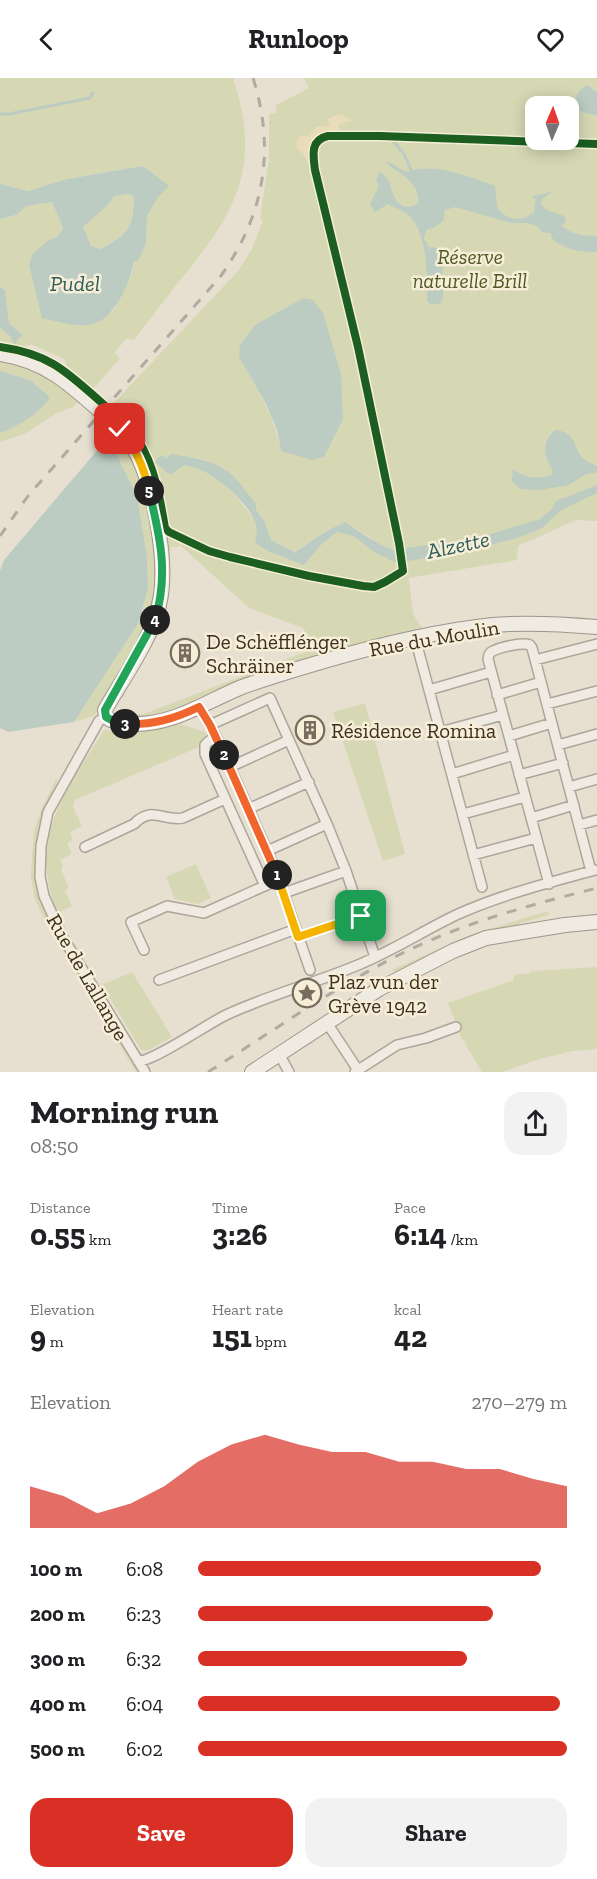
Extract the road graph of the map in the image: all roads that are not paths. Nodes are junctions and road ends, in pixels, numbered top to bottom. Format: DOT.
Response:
graph roads {
  1 [pos="0,354"];
  2 [pos="597,627"];
  3 [pos="415,638"];
  4 [pos="597,644"];
  5 [pos="535,660"];
  6 [pos="491,672"];
  7 [pos="541,682"];
  8 [pos="429,690"];
  9 [pos="597,691"];
  10 [pos="497,695"];
  11 [pos="547,704"];
  12 [pos="199,707"];
  13 [pos="503,715"];
  14 [pos="106,717"];
  15 [pos="552,723"];
  16 [pos="210,725"];
  17 [pos="440,732"];
  18 [pos="597,734"];
  19 [pos="508,736"];
  20 [pos="216,737"];
  21 [pos="289,740"];
  22 [pos="558,745"];
  23 [pos="514,755"];
  24 [pos="563,763"];
  25 [pos="230,767"];
  26 [pos="452,774"];
  27 [pos="519,775"];
  28 [pos="597,779"];
  29 [pos="309,782"];
  30 [pos="569,787"];
  31 [pos="525,797"];
  32 [pos="225,799"];
  33 [pos="574,805"];
  34 [pos="248,809"];
  35 [pos="462,814"];
  36 [pos="531,818"];
  37 [pos="597,820"];
  38 [pos="327,824"];
  39 [pos="579,825"];
  40 [pos="536,838"];
  41 [pos="85,847"];
  42 [pos="267,851"];
  43 [pos="473,855"];
  44 [pos="594,870"];
  45 [pos="346,871"];
  46 [pos="281,884"];
  47 [pos="549,884"];
  48 [pos="267,885"];
  49 [pos="482,887"];
  50 [pos="361,916"];
  51 [pos="597,922"];
  52 [pos="297,933"];
  53 [pos="144,950"];
  54 [pos="375,957"];
  55 [pos="309,970"];
  56 [pos="159,980"];
  57 [pos="327,1023"];
  58 [pos="456,1027"];
  59 [pos="279,1054"];
  60 [pos="138,1061"];
  61 [pos="356,1071"];
  62 [pos="145,1072"];
  63 [pos="252,1072"];
  64 [pos="290,1072"];
  1 -- 14 [label="main road"];
  2 -- 3 [label="main road, Rue du Moulin"];
  3 -- 8 [label="street"];
  3 -- 12 [label="main road, Rue du Moulin"];
  4 -- 5 [label="street"];
  5 -- 6 [label="street"];
  5 -- 7 [label="street"];
  6 -- 8 [label="street"];
  6 -- 10 [label="street"];
  7 -- 10 [label="street"];
  7 -- 11 [label="street"];
  8 -- 17 [label="street"];
  9 -- 11 [label="street"];
  10 -- 13 [label="street"];
  11 -- 15 [label="street"];
  12 -- 14 [label="main road, Rue du Moulin"];
  12 -- 16 [label="street"];
  13 -- 17 [label="street"];
  13 -- 19 [label="street"];
  14 -- 60 [label="street, Rue de Lallange"];
  15 -- 19 [label="street"];
  15 -- 22 [label="street"];
  16 -- 20 [label="street"];
  16 -- 21 [label="street"];
  17 -- 26 [label="street"];
  18 -- 22 [label="street"];
  19 -- 23 [label="street"];
  20 -- 25 [label="street"];
  20 -- 32 [label="street"];
  21 -- 25 [label="street"];
  21 -- 29 [label="street"];
  22 -- 24 [label="street"];
  23 -- 26 [label="street"];
  23 -- 27 [label="street"];
  24 -- 27 [label="street"];
  24 -- 30 [label="street"];
  25 -- 34 [label="street"];
  26 -- 35 [label="street"];
  27 -- 31 [label="street"];
  28 -- 30 [label="street"];
  29 -- 34 [label="street"];
  29 -- 38 [label="street"];
  30 -- 33 [label="street"];
  31 -- 35 [label="street"];
  31 -- 36 [label="street"];
  32 -- 41 [label="street"];
  32 -- 48 [label="street"];
  33 -- 36 [label="street"];
  33 -- 39 [label="street"];
  34 -- 42 [label="street"];
  35 -- 43 [label="street"];
  36 -- 40 [label="street"];
  37 -- 39 [label="street"];
  38 -- 42 [label="street"];
  38 -- 45 [label="street"];
  39 -- 44 [label="street"];
  40 -- 43 [label="street"];
  40 -- 47 [label="street"];
  42 -- 46 [label="street"];
  43 -- 49 [label="street"];
  44 -- 47 [label="street"];
  45 -- 46 [label="street"];
  45 -- 50 [label="street"];
  46 -- 48 [label="street"];
  46 -- 52 [label="street"];
  47 -- 54 [label="street"];
  48 -- 53 [label="street"];
  50 -- 52 [label="street"];
  50 -- 54 [label="street"];
  51 -- 57 [label="main road"];
  52 -- 55 [label="street"];
  52 -- 56 [label="street"];
  54 -- 60 [label="street"];
  57 -- 59 [label="main road"];
  57 -- 61 [label="street"];
  58 -- 61 [label="street"];
  59 -- 63 [label="main road"];
  59 -- 64 [label="street"];
  60 -- 62 [label="street, Rue de Lallange"];
}
